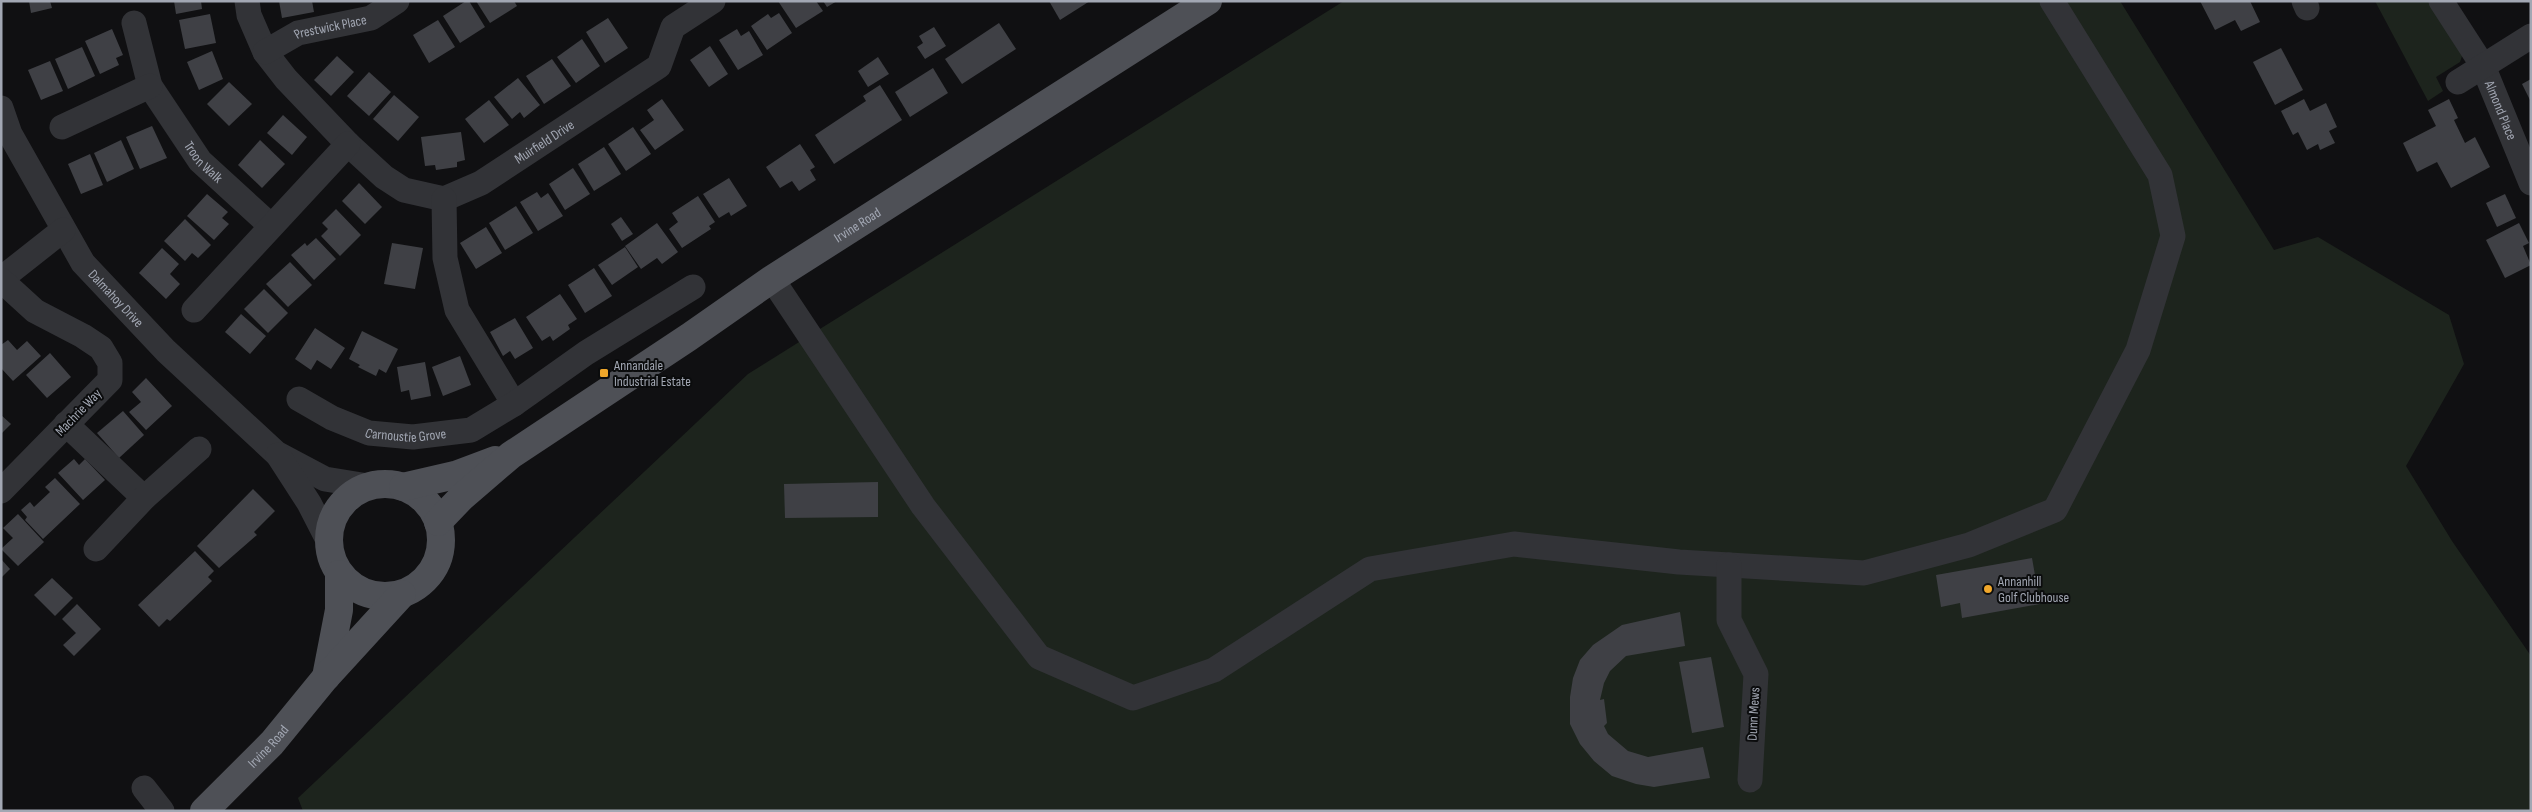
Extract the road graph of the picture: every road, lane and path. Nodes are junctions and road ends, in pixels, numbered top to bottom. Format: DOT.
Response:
graph roads {
  1 [pos="247,1"];
  2 [pos="396,1"];
  3 [pos="713,1"];
  4 [pos="1208,1"];
  5 [pos="2052,1"];
  6 [pos="2441,1"];
  7 [pos="134,23"];
  8 [pos="2531,36"];
  9 [pos="265,52"];
  10 [pos="2483,66"];
  11 [pos="2458,82"];
  12 [pos="150,86"];
  13 [pos="1,108"];
  14 [pos="62,127"];
  15 [pos="348,144"];
  16 [pos="2531,183"];
  17 [pos="444,199"];
  18 [pos="270,226"];
  19 [pos="63,230"];
  20 [pos="772,279"];
  21 [pos="1,280"];
  22 [pos="693,287"];
  23 [pos="194,310"];
  24 [pos="299,399"];
  25 [pos="514,404"];
  26 [pos="66,424"];
  27 [pos="199,449"];
  28 [pos="276,453"];
  29 [pos="511,455"];
  30 [pos="368,486"];
  31 [pos="403,487"];
  32 [pos="1,491"];
  33 [pos="144,498"];
  34 [pos="438,522"];
  35 [pos="328,540"];
  36 [pos="96,549"];
  37 [pos="1729,565"];
  38 [pos="339,574"];
  39 [pos="402,594"];
  40 [pos="326,677"];
  41 [pos="1750,780"];
  42 [pos="144,788"];
  43 [pos="162,811"];
  44 [pos="204,811"];
  1 -- 9 [label="street"];
  2 -- 9 [label="street, Prestwick Place"];
  3 -- 17 [label="street, Muirfield Drive"];
  4 -- 20 [label="main road, Irvine Road"];
  5 -- 37 [label="street"];
  6 -- 10 [label="street, Almond Place"];
  7 -- 12 [label="street, Troon Walk"];
  8 -- 10 [label="street"];
  9 -- 15 [label="street"];
  10 -- 11 [label="street"];
  10 -- 16 [label="street, Almond Place"];
  12 -- 14 [label="street"];
  12 -- 18 [label="street, Troon Walk"];
  13 -- 19 [label="street, Dalmahoy Drive"];
  15 -- 17 [label="street"];
  15 -- 18 [label="street"];
  17 -- 25 [label="street"];
  18 -- 23 [label="street"];
  19 -- 21 [label="street"];
  19 -- 28 [label="street, Dalmahoy Drive"];
  20 -- 29 [label="main road, Irvine Road"];
  20 -- 37 [label="street"];
  21 -- 26 [label="street, Machrie Way"];
  22 -- 25 [label="street, Carnoustie Grove"];
  24 -- 25 [label="street, Carnoustie Grove"];
  26 -- 32 [label="street, Machrie Way"];
  26 -- 33 [label="street"];
  27 -- 33 [label="street"];
  28 -- 30 [label="street"];
  28 -- 35 [label="street"];
  29 -- 31 [label="main road"];
  29 -- 34 [label="main road"];
  30 -- 31 [label="main road"];
  30 -- 35 [label="main road"];
  31 -- 34 [label="main road"];
  33 -- 36 [label="street"];
  34 -- 39 [label="main road"];
  35 -- 38 [label="main road"];
  37 -- 41 [label="street, Dunn Mews"];
  38 -- 39 [label="main road"];
  38 -- 40 [label="main road"];
  39 -- 40 [label="main road, Irvine Road"];
  40 -- 44 [label="main road, Irvine Road"];
  42 -- 43 [label="street"];
}
